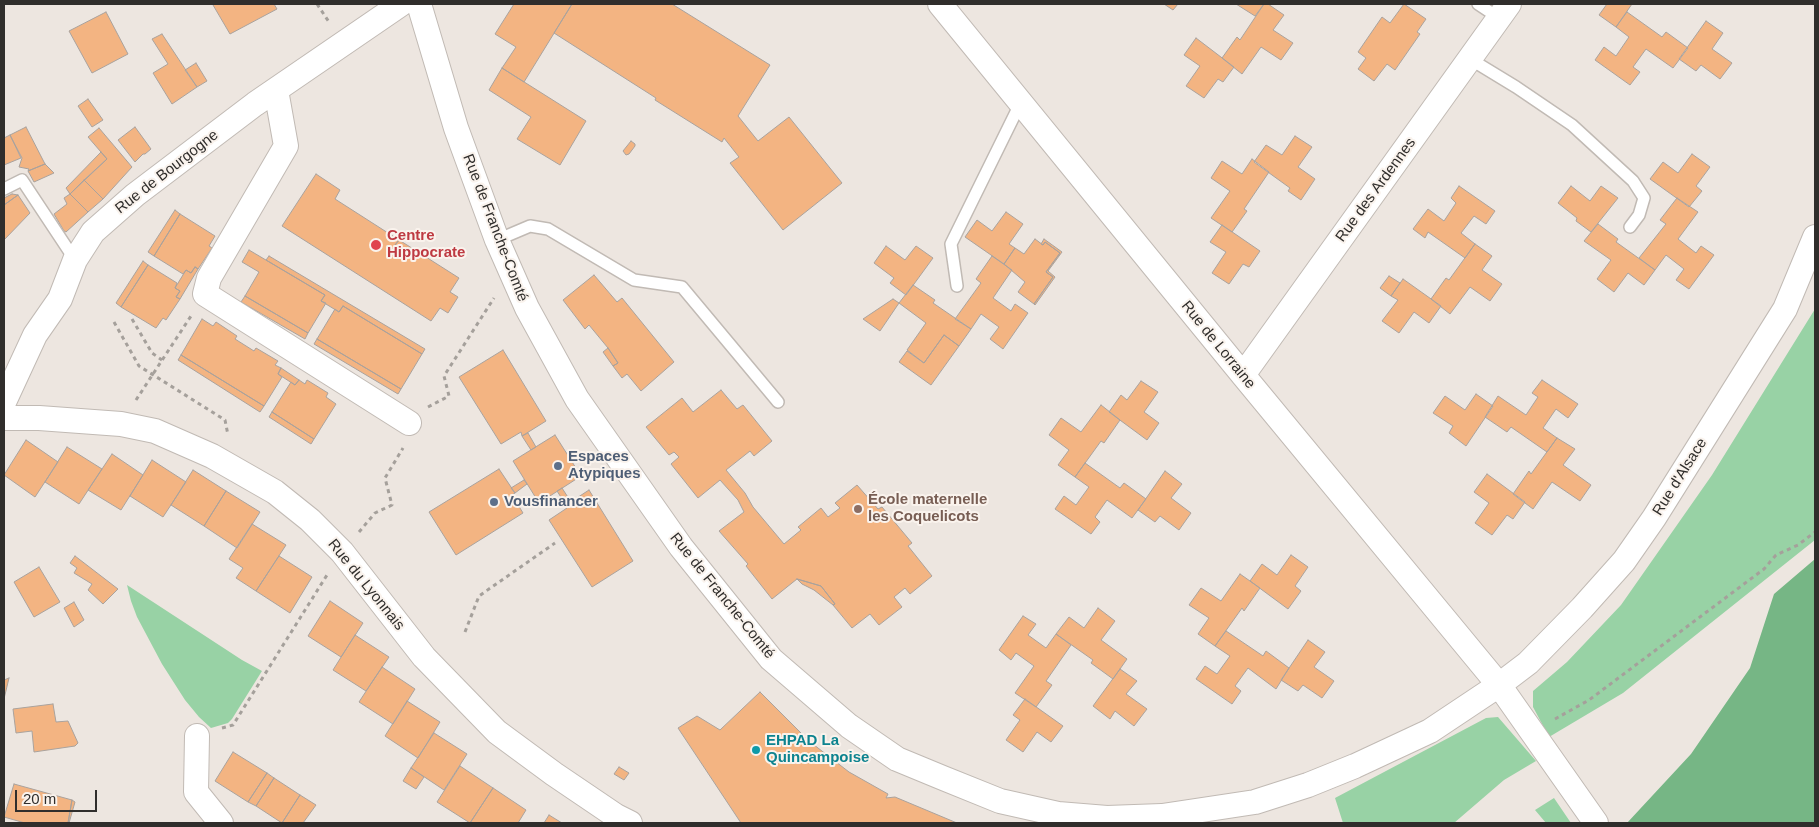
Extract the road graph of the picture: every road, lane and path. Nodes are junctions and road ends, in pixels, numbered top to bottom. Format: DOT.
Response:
graph roads {
  1 [pos="401,4"];
  2 [pos="419,4"];
  3 [pos="940,4"];
  4 [pos="1478,4"];
  5 [pos="1504,11"];
  6 [pos="1470,58"];
  7 [pos="276,90"];
  8 [pos="1021,102"];
  9 [pos="4,189"];
  10 [pos="1630,227"];
  11 [pos="1815,237"];
  12 [pos="497,240"];
  13 [pos="75,260"];
  14 [pos="511,272"];
  15 [pos="956,286"];
  16 [pos="205,294"];
  17 [pos="132,319"];
  18 [pos="114,322"];
  19 [pos="162,360"];
  20 [pos="153,375"];
  21 [pos="1243,375"];
  22 [pos="4,402"];
  23 [pos="778,402"];
  24 [pos="429,406"];
  25 [pos="4,418"];
  26 [pos="409,423"];
  27 [pos="121,424"];
  28 [pos="393,465"];
  29 [pos="236,469"];
  30 [pos="1815,532"];
  31 [pos="555,543"];
  32 [pos="342,552"];
  33 [pos="465,632"];
  34 [pos="1499,685"];
  35 [pos="1532,732"];
  36 [pos="197,736"];
  37 [pos="1160,820"];
  38 [pos="221,823"];
  39 [pos="630,823"];
  40 [pos="1596,823"];
  1 -- 7 [label="street, Rue de Bourgogne"];
  2 -- 12 [label="street, Rue de Franche-Comté"];
  3 -- 8 [label="street, Rue de Lorraine"];
  4 -- 5 [label="lane"];
  5 -- 6 [label="street, Rue des Ardennes"];
  6 -- 10 [label="lane"];
  6 -- 21 [label="street, Rue des Ardennes"];
  7 -- 13 [label="street, Rue de Bourgogne"];
  7 -- 16 [label="street"];
  8 -- 15 [label="lane"];
  8 -- 21 [label="street, Rue de Lorraine"];
  9 -- 13 [label="lane"];
  11 -- 34 [label="street, Rue d'Alsace"];
  12 -- 14 [label="street, Rue de Franche-Comté"];
  12 -- 23 [label="lane"];
  13 -- 22 [label="street, Rue de Bourgogne"];
  14 -- 24 [label="path"];
  14 -- 37 [label="street, Rue de Franche-Comté"];
  16 -- 19 [label="path"];
  16 -- 26 [label="street"];
  17 -- 19 [label="path"];
  18 -- 20 [label="path"];
  19 -- 20 [label="path"];
  20 -- 27 [label="path"];
  20 -- 29 [label="path"];
  21 -- 34 [label="street, Rue de Lorraine"];
  25 -- 27 [label="street, Rue du Lyonnais"];
  27 -- 29 [label="street, Rue du Lyonnais"];
  28 -- 32 [label="path"];
  29 -- 32 [label="street, Rue du Lyonnais"];
  30 -- 35 [label="path"];
  31 -- 33 [label="path"];
  32 -- 36 [label="path"];
  32 -- 39 [label="street, Rue du Lyonnais"];
  34 -- 35 [label="street, Rue de Lorraine"];
  34 -- 37 [label="street, Rue de Franche-Comté"];
  35 -- 40 [label="street, Rue de Lorraine"];
  36 -- 38 [label="street"];
}
